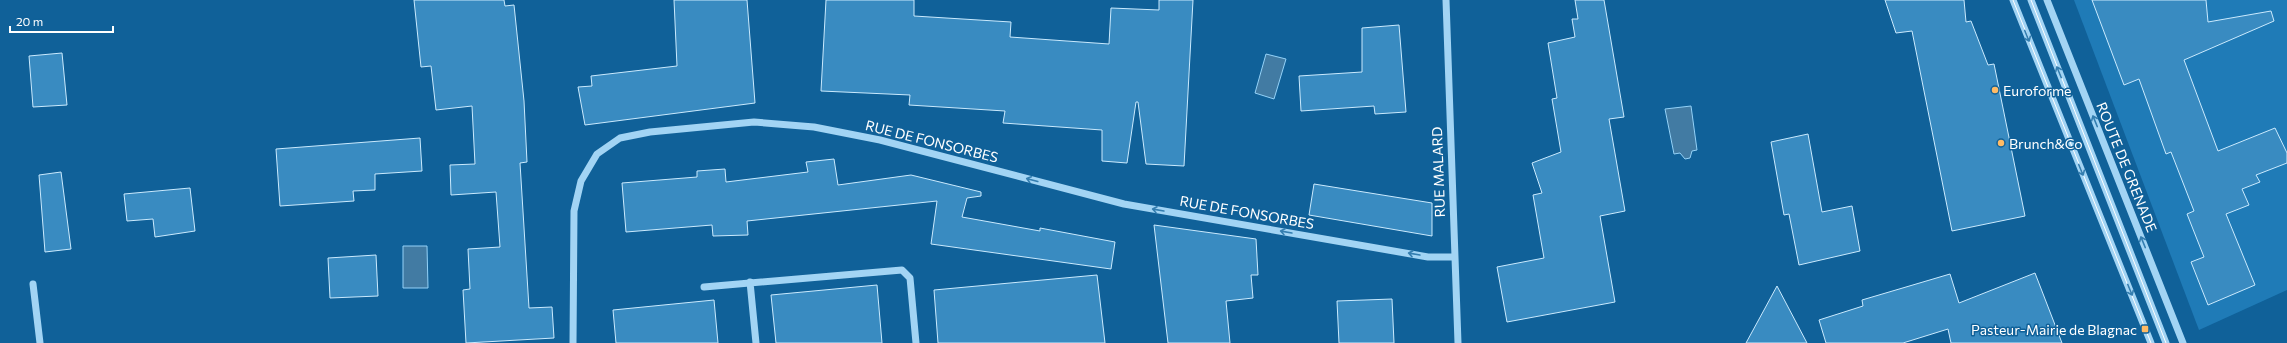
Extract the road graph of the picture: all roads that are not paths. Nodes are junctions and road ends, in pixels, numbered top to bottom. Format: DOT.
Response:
graph roads {
  1 [pos="1446,0"];
  2 [pos="2013,0"];
  3 [pos="2031,0"];
  4 [pos="2047,0"];
  5 [pos="1453,257"];
  6 [pos="750,282"];
  7 [pos="33,284"];
  8 [pos="704,287"];
  9 [pos="40,343"];
  10 [pos="573,343"];
  11 [pos="756,343"];
  12 [pos="916,343"];
  13 [pos="1458,343"];
  14 [pos="2151,343"];
  15 [pos="2166,343"];
  16 [pos="2183,343"];
  1 -- 5 [label="street, RUE MALARD"];
  2 -- 14 [label="street, one-way"];
  15 -- 3 [label="street, one-way"];
  16 -- 4 [label="street, ROUTE DE GRENADE, one-way"];
  5 -- 10 [label="street, RUE DE FONSORBES, one-way"];
  5 -- 13 [label="street, RUE MALARD"];
  6 -- 8 [label="street"];
  6 -- 11 [label="street"];
  6 -- 12 [label="street"];
  7 -- 9 [label="street"];
}
